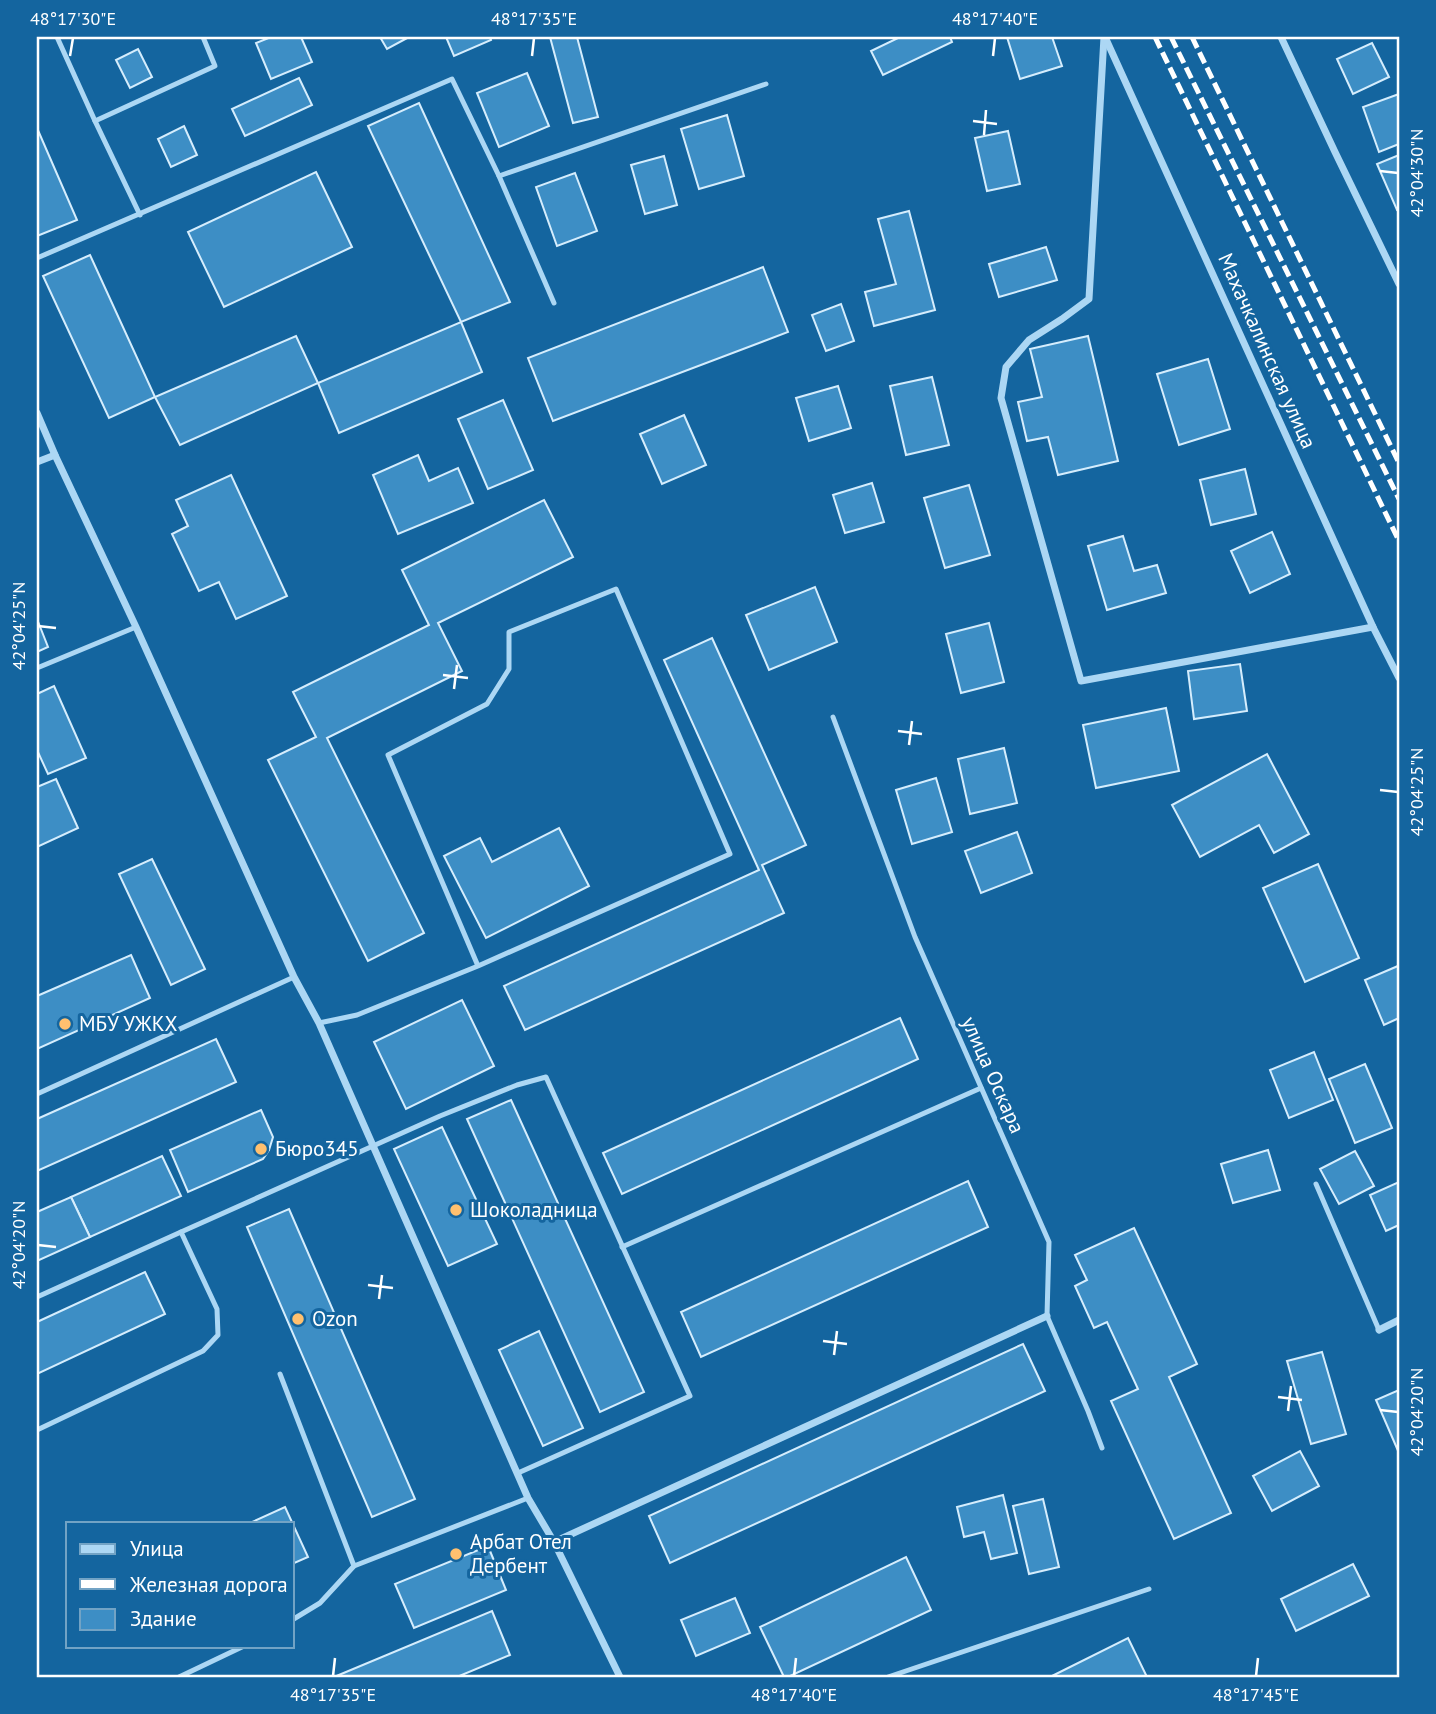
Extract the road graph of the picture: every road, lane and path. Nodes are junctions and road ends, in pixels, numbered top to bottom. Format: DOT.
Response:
graph roads {
  1 [pos="57,37"];
  2 [pos="203,37"];
  3 [pos="1105,37"];
  4 [pos="1281,37"];
  5 [pos="766,85"];
  6 [pos="95,121"];
  7 [pos="499,176"];
  8 [pos="140,215"];
  9 [pos="37,258"];
  10 [pos="1399,284"];
  11 [pos="554,303"];
  12 [pos="37,413"];
  13 [pos="55,455"];
  14 [pos="37,462"];
  15 [pos="136,627"];
  16 [pos="1373,627"];
  17 [pos="37,668"];
  18 [pos="1399,678"];
  19 [pos="833,717"];
  20 [pos="478,966"];
  21 [pos="294,977"];
  22 [pos="319,1023"];
  23 [pos="981,1088"];
  24 [pos="37,1094"];
  25 [pos="373,1147"];
  26 [pos="1316,1184"];
  27 [pos="181,1232"];
  28 [pos="622,1247"];
  29 [pos="37,1297"];
  30 [pos="1047,1316"];
  31 [pos="1399,1320"];
  32 [pos="1379,1330"];
  33 [pos="280,1374"];
  34 [pos="37,1430"];
  35 [pos="1102,1448"];
  36 [pos="518,1473"];
  37 [pos="528,1498"];
  38 [pos="555,1542"];
  39 [pos="354,1566"];
  40 [pos="1149,1589"];
  41 [pos="294,1619"];
  42 [pos="240,1648"];
  43 [pos="179,1677"];
  44 [pos="620,1677"];
  45 [pos="888,1677"];
  1 -- 6 [label="lane"];
  2 -- 6 [label="lane"];
  3 -- 16 [label="street, Махачкалинская улица"];
  3 -- 16 [label="street"];
  4 -- 10 [label="street"];
  5 -- 7 [label="lane"];
  6 -- 8 [label="lane"];
  7 -- 8 [label="lane"];
  7 -- 11 [label="lane"];
  8 -- 9 [label="lane"];
  12 -- 13 [label="street"];
  13 -- 14 [label="street"];
  13 -- 15 [label="street"];
  15 -- 17 [label="lane"];
  15 -- 21 [label="street"];
  16 -- 18 [label="street, Махачкалинская улица"];
  19 -- 23 [label="lane, улица Оскара"];
  20 -- 20 [label="lane"];
  20 -- 22 [label="lane"];
  21 -- 22 [label="street"];
  21 -- 24 [label="lane"];
  22 -- 25 [label="street"];
  23 -- 28 [label="lane"];
  23 -- 30 [label="lane, улица Оскара"];
  25 -- 27 [label="lane"];
  25 -- 28 [label="lane"];
  25 -- 36 [label="street"];
  26 -- 32 [label="lane"];
  27 -- 29 [label="lane"];
  27 -- 34 [label="lane"];
  28 -- 36 [label="lane"];
  30 -- 35 [label="lane, улица Оскара"];
  30 -- 38 [label="street"];
  31 -- 32 [label="street"];
  33 -- 39 [label="lane"];
  36 -- 37 [label="street"];
  37 -- 38 [label="street"];
  37 -- 39 [label="lane"];
  38 -- 44 [label="street"];
  39 -- 41 [label="lane"];
  40 -- 45 [label="lane"];
  42 -- 43 [label="lane"];
}
